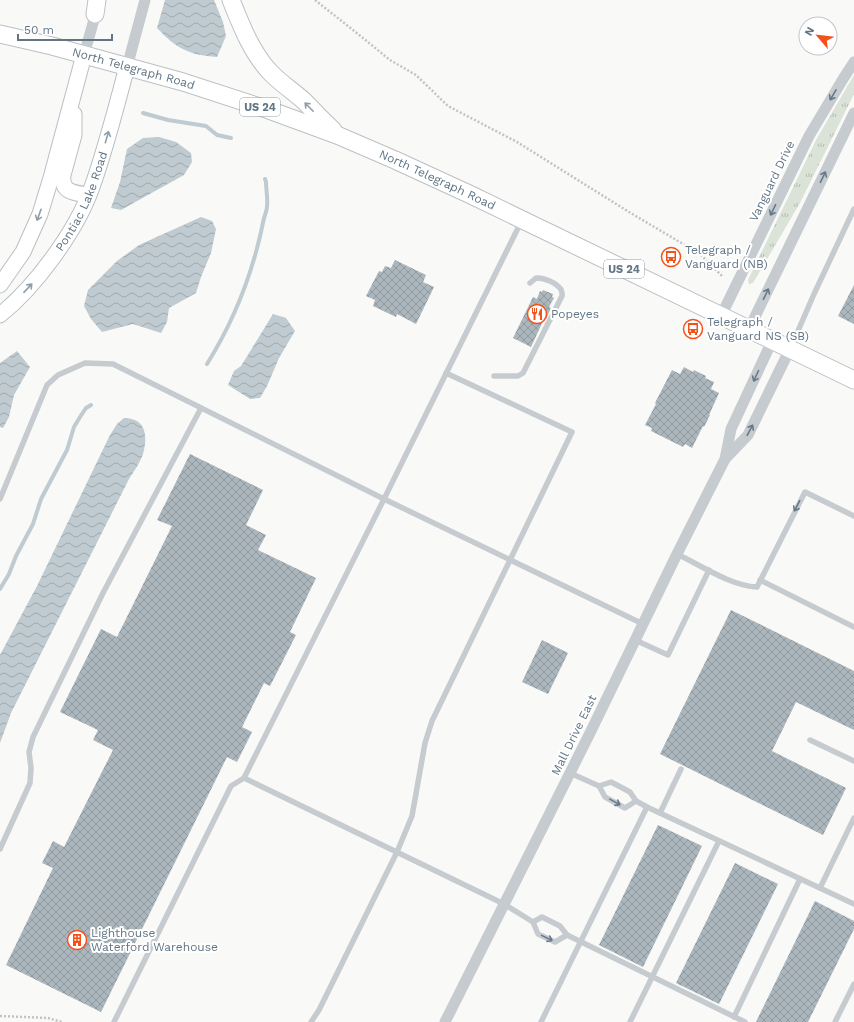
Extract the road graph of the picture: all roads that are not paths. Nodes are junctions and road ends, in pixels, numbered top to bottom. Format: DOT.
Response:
graph roads {
  1 [pos="145,0"];
  2 [pos="232,0"];
  3 [pos="97,5"];
  4 [pos="0,27"];
  5 [pos="0,34"];
  6 [pos="31,41"];
  7 [pos="84,55"];
  8 [pos="854,62"];
  9 [pos="127,67"];
  10 [pos="74,95"];
  11 [pos="854,113"];
  12 [pos="337,135"];
  13 [pos="88,195"];
  14 [pos="854,209"];
  15 [pos="522,220"];
  16 [pos="530,283"];
  17 [pos="0,285"];
  18 [pos="0,315"];
  19 [pos="721,316"];
  20 [pos="749,329"];
  21 [pos="772,340"];
  22 [pos="790,349"];
  23 [pos="446,373"];
  24 [pos="494,376"];
  25 [pos="854,380"];
  26 [pos="201,408"];
  27 [pos="725,459"];
  28 [pos="0,499"];
  29 [pos="384,499"];
  30 [pos="854,516"];
  31 [pos="677,554"];
  32 [pos="511,560"];
  33 [pos="709,570"];
  34 [pos="760,580"];
  35 [pos="643,624"];
  36 [pos="854,627"];
  37 [pos="635,640"];
  38 [pos="810,740"];
  39 [pos="854,761"];
  40 [pos="681,769"];
  41 [pos="570,773"];
  42 [pos="244,778"];
  43 [pos="599,786"];
  44 [pos="636,801"];
  45 [pos="647,807"];
  46 [pos="660,813"];
  47 [pos="854,818"];
  48 [pos="719,841"];
  49 [pos="0,849"];
  50 [pos="397,852"];
  51 [pos="800,879"];
  52 [pos="820,888"];
  53 [pos="504,904"];
  54 [pos="854,904"];
  55 [pos="533,922"];
  56 [pos="567,935"];
  57 [pos="579,942"];
  58 [pos="653,977"];
  59 [pos="854,984"];
  60 [pos="734,1017"];
  61 [pos="114,1022"];
  62 [pos="311,1022"];
  63 [pos="445,1022"];
  64 [pos="541,1022"];
  65 [pos="630,1022"];
  66 [pos="745,1022"];
  67 [pos="835,1022"];
  1 -- 9 [label="street"];
  12 -- 2 [label="main road, one-way"];
  3 -- 7 [label="street"];
  4 -- 6 [label="main road"];
  5 -- 6 [label="main road, North Telegraph Road / US 24"];
  6 -- 7 [label="main road, North Telegraph Road / US 24"];
  7 -- 9 [label="main road, North Telegraph Road / US 24"];
  7 -- 10 [label="main road"];
  8 -- 19 [label="street, Vanguard Drive, one-way"];
  9 -- 12 [label="main road, North Telegraph Road / US 24"];
  13 -- 9 [label="main road, Pontiac Lake Road, one-way"];
  10 -- 13 [label="main road"];
  10 -- 17 [label="main road, one-way"];
  20 -- 11 [label="street, one-way"];
  12 -- 15 [label="main road, North Telegraph Road / US 24"];
  18 -- 13 [label="main road, Pontiac Lake Road, one-way"];
  14 -- 22 [label="lane"];
  15 -- 19 [label="main road, North Telegraph Road / US 24"];
  15 -- 23 [label="lane"];
  16 -- 24 [label="lane"];
  19 -- 20 [label="main road, North Telegraph Road / US 24"];
  20 -- 21 [label="main road, North Telegraph Road / US 24"];
  21 -- 22 [label="main road, North Telegraph Road / US 24"];
  21 -- 27 [label="street, Mall Drive East, one-way"];
  22 -- 25 [label="main road, North Telegraph Road / US 24"];
  27 -- 22 [label="street, Mall Drive East, one-way"];
  23 -- 29 [label="lane"];
  23 -- 32 [label="lane"];
  26 -- 28 [label="lane"];
  26 -- 29 [label="lane"];
  26 -- 49 [label="lane"];
  27 -- 31 [label="street, Mall Drive East"];
  29 -- 32 [label="lane"];
  29 -- 42 [label="lane"];
  30 -- 34 [label="lane, one-way"];
  31 -- 33 [label="lane"];
  31 -- 35 [label="street, Mall Drive East"];
  32 -- 35 [label="lane"];
  32 -- 50 [label="lane"];
  33 -- 34 [label="lane"];
  33 -- 37 [label="lane"];
  34 -- 36 [label="lane"];
  35 -- 37 [label="street, Mall Drive East"];
  37 -- 41 [label="street, Mall Drive East"];
  38 -- 39 [label="lane"];
  40 -- 46 [label="lane"];
  41 -- 43 [label="lane"];
  41 -- 53 [label="street, Mall Drive East"];
  42 -- 50 [label="lane"];
  42 -- 61 [label="lane"];
  43 -- 44 [label="lane"];
  43 -- 44 [label="lane, one-way"];
  44 -- 45 [label="lane"];
  45 -- 46 [label="lane"];
  45 -- 57 [label="lane"];
  46 -- 48 [label="lane"];
  47 -- 52 [label="lane"];
  48 -- 51 [label="lane"];
  48 -- 58 [label="lane"];
  50 -- 53 [label="lane"];
  50 -- 62 [label="lane"];
  51 -- 52 [label="lane"];
  51 -- 60 [label="lane"];
  52 -- 54 [label="lane"];
  53 -- 55 [label="lane"];
  53 -- 63 [label="street, Mall Drive East"];
  55 -- 56 [label="lane"];
  55 -- 56 [label="lane, one-way"];
  56 -- 57 [label="lane"];
  57 -- 58 [label="lane"];
  57 -- 64 [label="lane"];
  58 -- 60 [label="lane"];
  58 -- 65 [label="lane"];
  59 -- 67 [label="lane"];
  60 -- 66 [label="lane"];
}
